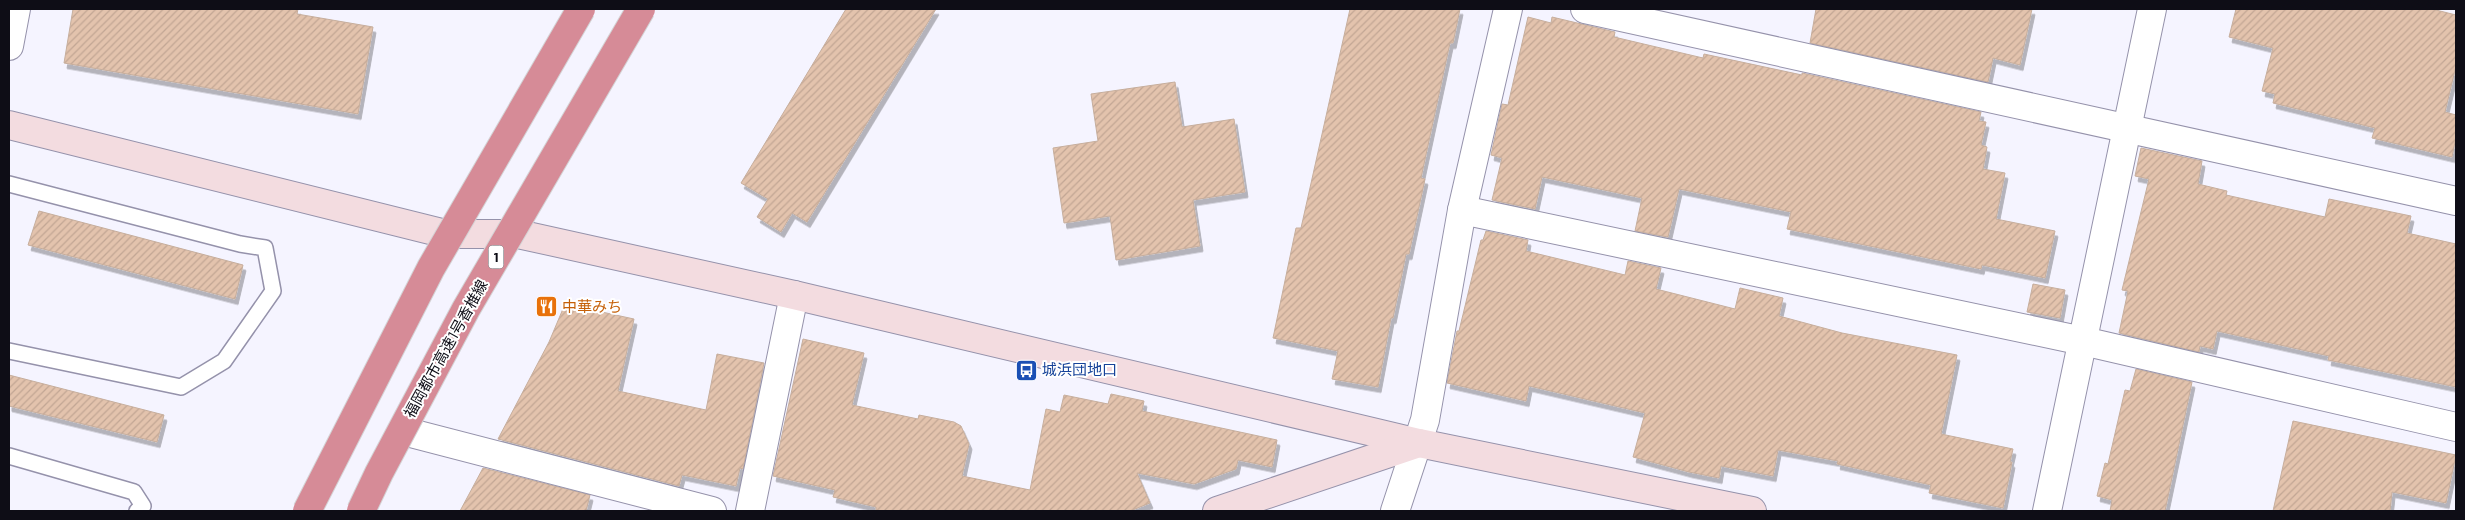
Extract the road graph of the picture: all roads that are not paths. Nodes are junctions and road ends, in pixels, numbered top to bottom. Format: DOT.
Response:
graph roads {
  1 [pos="16,9"];
  2 [pos="583,9"];
  3 [pos="641,9"];
  4 [pos="654,9"];
  5 [pos="1508,9"];
  6 [pos="1585,9"];
  7 [pos="2152,9"];
  8 [pos="9,46"];
  9 [pos="9,126"];
  10 [pos="2127,129"];
  11 [pos="563,163"];
  12 [pos="9,184"];
  13 [pos="2456,201"];
  14 [pos="1462,210"];
  15 [pos="446,234"];
  16 [pos="518,234"];
  17 [pos="418,289"];
  18 [pos="794,295"];
  19 [pos="2083,341"];
  20 [pos="9,351"];
  21 [pos="2456,428"];
  22 [pos="403,431"];
  23 [pos="1419,443"];
  24 [pos="9,456"];
  25 [pos="136,511"];
  26 [pos="307,511"];
  27 [pos="362,511"];
  28 [pos="365,511"];
  29 [pos="712,511"];
  30 [pos="750,511"];
  31 [pos="1218,511"];
  32 [pos="1395,511"];
  33 [pos="1752,511"];
  34 [pos="2047,511"];
  1 -- 8 [label="street"];
  2 -- 15 [label="street"];
  2 -- 26 [label="highway, bridge"];
  3 -- 27 [label="highway, 福岡都市高速1号香椎線 / 1, bridge"];
  4 -- 11 [label="street"];
  5 -- 14 [label="street"];
  6 -- 10 [label="street"];
  7 -- 10 [label="street"];
  9 -- 15 [label="street"];
  10 -- 13 [label="street"];
  10 -- 19 [label="street"];
  11 -- 15 [label="street"];
  11 -- 16 [label="street"];
  12 -- 20 [label="lane"];
  14 -- 19 [label="street"];
  14 -- 23 [label="street"];
  15 -- 16 [label="street"];
  15 -- 17 [label="street"];
  16 -- 17 [label="street"];
  16 -- 18 [label="street"];
  16 -- 22 [label="street"];
  17 -- 26 [label="street"];
  18 -- 23 [label="street"];
  18 -- 30 [label="street"];
  19 -- 21 [label="street"];
  19 -- 34 [label="street"];
  22 -- 28 [label="street"];
  22 -- 29 [label="street"];
  23 -- 31 [label="street"];
  23 -- 32 [label="street"];
  23 -- 33 [label="street"];
  24 -- 25 [label="lane"];
}
